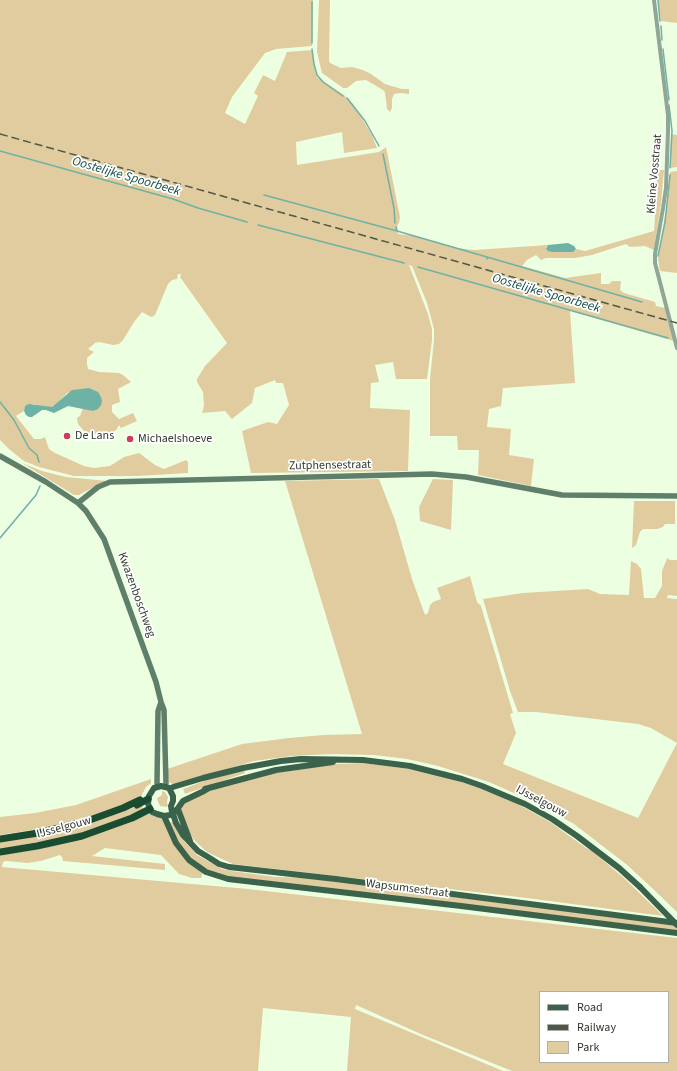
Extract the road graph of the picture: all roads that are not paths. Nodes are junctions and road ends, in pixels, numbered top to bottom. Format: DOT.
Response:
graph roads {
  1 [pos="654,0"];
  2 [pos="677,348"];
  3 [pos="0,456"];
  4 [pos="677,496"];
  5 [pos="78,503"];
  6 [pos="161,702"];
  7 [pos="363,760"];
  8 [pos="159,784"];
  9 [pos="173,789"];
  10 [pos="148,799"];
  11 [pos="140,800"];
  12 [pos="180,801"];
  13 [pos="123,808"];
  14 [pos="152,810"];
  15 [pos="174,811"];
  16 [pos="164,816"];
  17 [pos="0,838"];
  18 [pos="0,852"];
  19 [pos="677,924"];
  20 [pos="677,933"];
  1 -- 2 [label="street, Kleine Vosstraat"];
  3 -- 5 [label="street"];
  4 -- 5 [label="street, Zutphensestraat"];
  5 -- 6 [label="street, Kwazenboschweg"];
  6 -- 8 [label="street, Kwazenboschweg"];
  6 -- 8 [label="street, Kwazenboschweg"];
  7 -- 9 [label="main road, IJsselgouw"];
  7 -- 12 [label="main road, IJsselgouw"];
  7 -- 19 [label="main road, IJsselgouw, bridge"];
  8 -- 9 [label="main road"];
  8 -- 10 [label="main road"];
  8 -- 11 [label="main road"];
  8 -- 14 [label="main road"];
  9 -- 12 [label="main road"];
  9 -- 15 [label="main road"];
  10 -- 13 [label="highway, IJsselgouw"];
  10 -- 14 [label="main road"];
  11 -- 13 [label="highway, IJsselgouw"];
  12 -- 15 [label="main road"];
  13 -- 17 [label="highway, IJsselgouw"];
  14 -- 15 [label="main road"];
  14 -- 16 [label="main road"];
  14 -- 18 [label="highway, IJsselgouw"];
  15 -- 16 [label="main road"];
  15 -- 19 [label="main road, Wapsumsestraat"];
  16 -- 20 [label="main road, Wapsumsestraat"];
}
